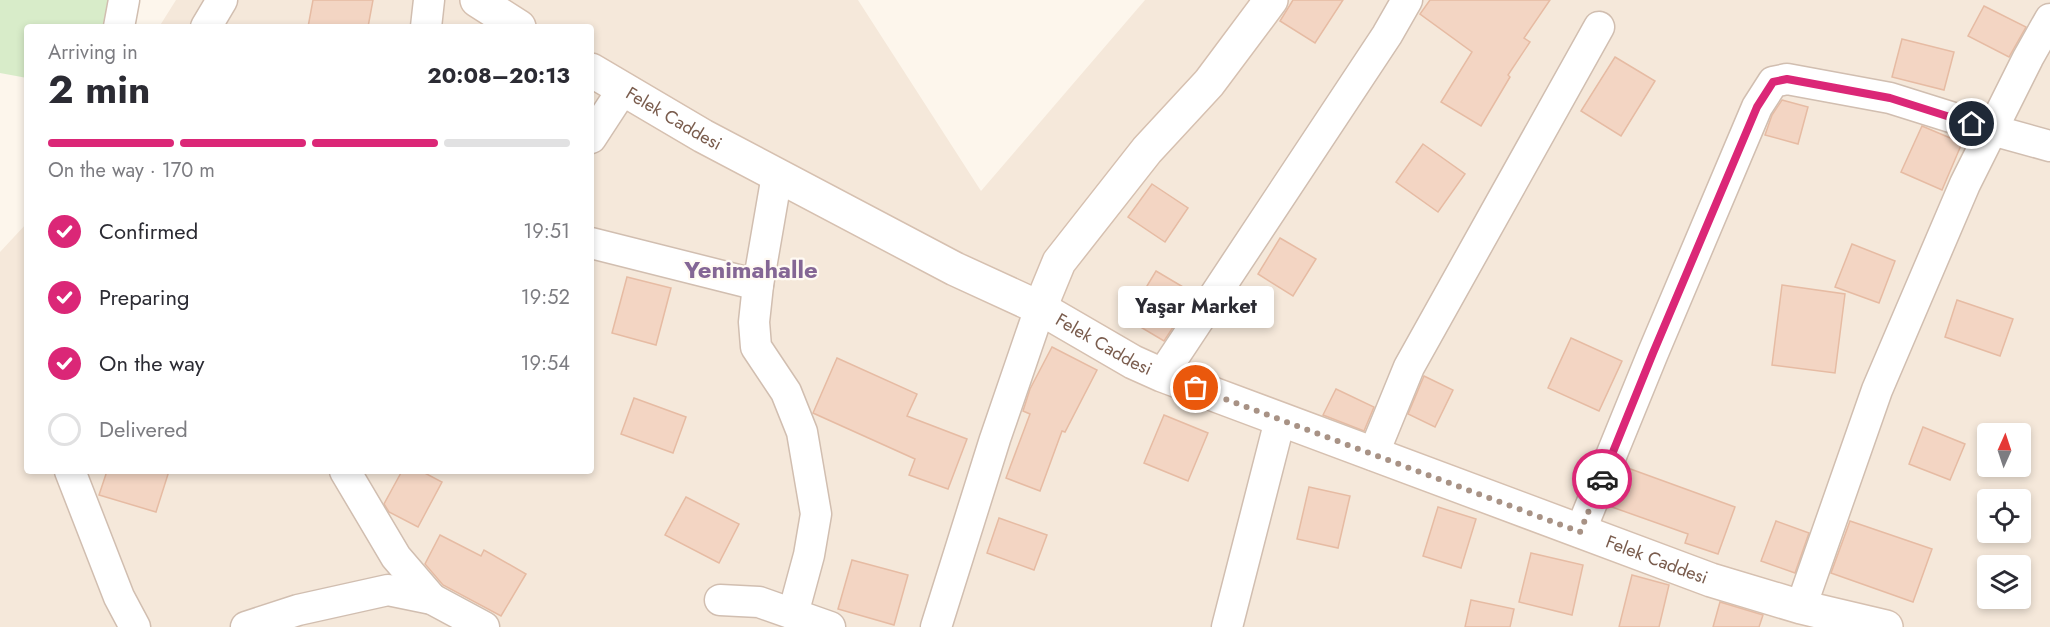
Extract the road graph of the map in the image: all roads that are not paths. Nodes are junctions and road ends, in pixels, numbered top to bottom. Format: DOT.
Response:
graph roads {
  1 [pos="124,0"];
  2 [pos="222,0"];
  3 [pos="429,0"];
  4 [pos="477,0"];
  5 [pos="1271,0"];
  6 [pos="1407,0"];
  7 [pos="2050,19"];
  8 [pos="120,24"];
  9 [pos="208,24"];
  10 [pos="426,24"];
  11 [pos="514,24"];
  12 [pos="1599,27"];
  13 [pos="594,72"];
  14 [pos="623,89"];
  15 [pos="1992,130"];
  16 [pos="594,133"];
  17 [pos="2050,146"];
  18 [pos="777,175"];
  19 [pos="594,244"];
  20 [pos="758,285"];
  21 [pos="1040,308"];
  22 [pos="1162,375"];
  23 [pos="1280,420"];
  24 [pos="1373,455"];
  25 [pos="71,474"];
  26 [pos="347,474"];
  27 [pos="1580,532"];
  28 [pos="432,599"];
  29 [pos="720,600"];
  30 [pos="1801,606"];
  31 [pos="793,614"];
  32 [pos="135,627"];
  33 [pos="246,627"];
  34 [pos="484,627"];
  35 [pos="830,627"];
  36 [pos="936,627"];
  37 [pos="1227,627"];
  38 [pos="1886,627"];
  1 -- 8 [label="street"];
  2 -- 9 [label="street"];
  3 -- 10 [label="street"];
  4 -- 11 [label="street"];
  5 -- 21 [label="street"];
  6 -- 22 [label="street"];
  7 -- 15 [label="street"];
  12 -- 24 [label="street"];
  13 -- 14 [label="street, Felek Caddesi"];
  14 -- 16 [label="street"];
  14 -- 18 [label="street, Felek Caddesi"];
  15 -- 17 [label="street"];
  15 -- 27 [label="street"];
  15 -- 30 [label="street"];
  18 -- 20 [label="street"];
  18 -- 21 [label="street, Felek Caddesi"];
  19 -- 20 [label="street"];
  20 -- 31 [label="street"];
  21 -- 22 [label="street, Felek Caddesi"];
  21 -- 36 [label="street"];
  22 -- 23 [label="street, Felek Caddesi"];
  23 -- 24 [label="street, Felek Caddesi"];
  23 -- 37 [label="street"];
  24 -- 27 [label="street, Felek Caddesi"];
  25 -- 32 [label="street"];
  26 -- 28 [label="street"];
  27 -- 30 [label="street, Felek Caddesi"];
  28 -- 33 [label="street"];
  28 -- 34 [label="street"];
  29 -- 31 [label="street"];
  30 -- 38 [label="street, Felek Caddesi"];
  31 -- 35 [label="street"];
}
